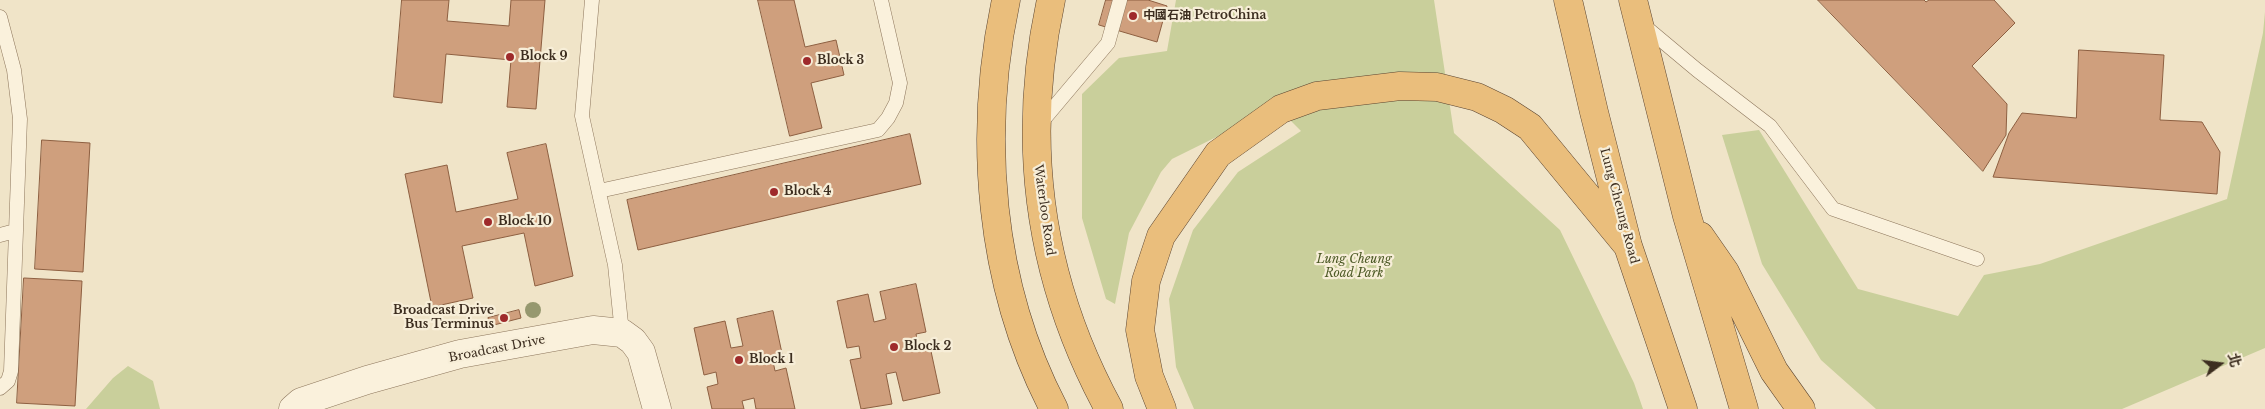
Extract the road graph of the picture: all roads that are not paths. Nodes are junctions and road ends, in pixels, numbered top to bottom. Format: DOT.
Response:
graph roads {
  1 [pos="592,0"];
  2 [pos="881,0"];
  3 [pos="1006,0"];
  4 [pos="1052,0"];
  5 [pos="1120,0"];
  6 [pos="1568,0"];
  7 [pos="1636,10"];
  8 [pos="0,17"];
  9 [pos="1035,130"];
  10 [pos="599,191"];
  11 [pos="1687,216"];
  12 [pos="15,231"];
  13 [pos="0,235"];
  14 [pos="1628,246"];
  15 [pos="1977,259"];
  16 [pos="622,333"];
  17 [pos="0,388"];
  18 [pos="293,409"];
  19 [pos="657,409"];
  20 [pos="1054,409"];
  21 [pos="1109,409"];
  22 [pos="1162,409"];
  23 [pos="1683,409"];
  24 [pos="1744,409"];
  25 [pos="1801,409"];
  1 -- 10 [label="lane"];
  2 -- 10 [label="lane"];
  3 -- 20 [label="highway"];
  4 -- 9 [label="highway, Waterloo Road"];
  5 -- 9 [label="lane"];
  6 -- 14 [label="highway, Lung Cheung Road"];
  7 -- 11 [label="highway"];
  7 -- 15 [label="lane"];
  8 -- 12 [label="lane"];
  9 -- 21 [label="highway, Waterloo Road"];
  10 -- 16 [label="lane"];
  11 -- 24 [label="highway"];
  11 -- 25 [label="highway"];
  12 -- 13 [label="lane"];
  12 -- 17 [label="lane"];
  14 -- 22 [label="highway"];
  14 -- 23 [label="highway, Lung Cheung Road"];
  16 -- 18 [label="street, Broadcast Drive"];
  16 -- 19 [label="street"];
}
